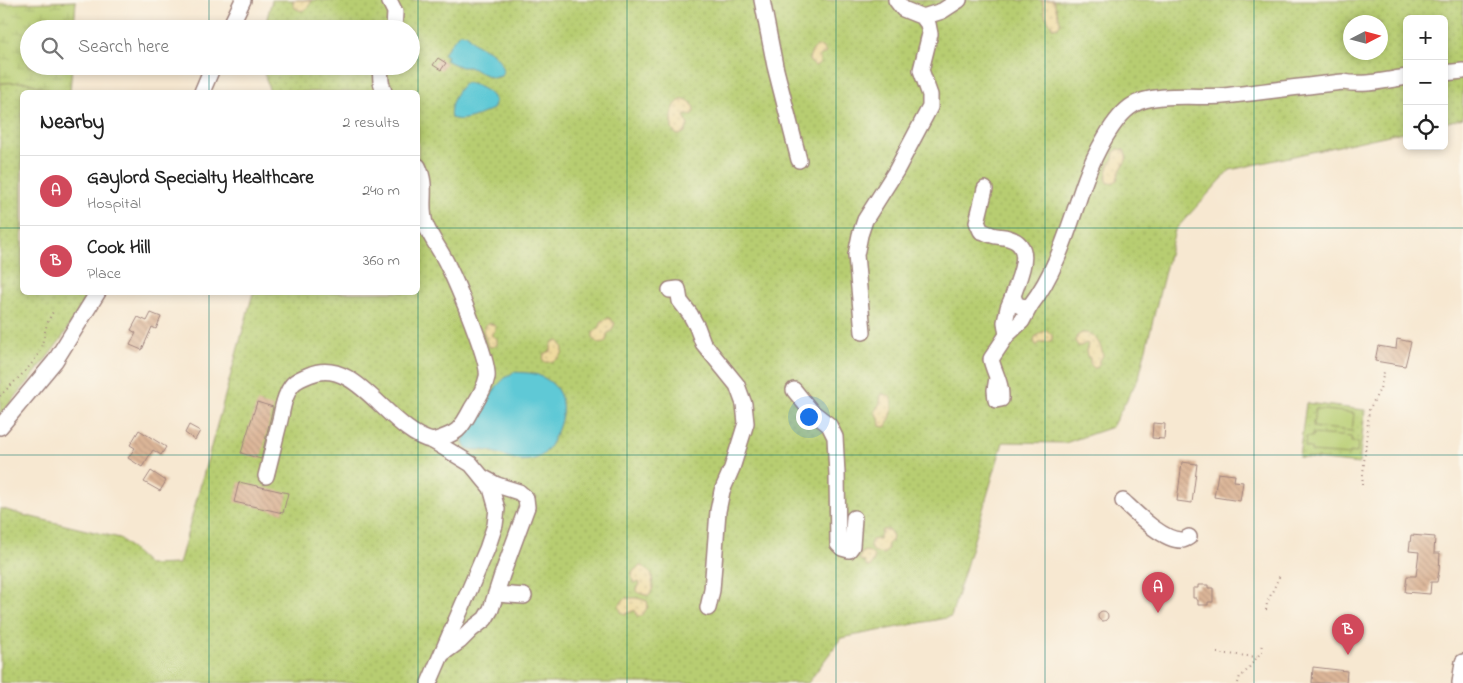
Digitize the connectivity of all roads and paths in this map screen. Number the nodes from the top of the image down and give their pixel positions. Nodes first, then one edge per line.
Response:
1 (243, 0) edge
2 (389, 0) edge
3 (762, 0) edge
4 (896, 0) edge
5 (959, 0) edge
6 (924, 17) junction
7 (233, 20) edge
8 (395, 20) edge
9 (1463, 71) edge
10 (1448, 73) edge
11 (209, 75) edge
12 (381, 75) edge
13 (1403, 78) edge
14 (203, 90) edge
15 (383, 90) edge
16 (799, 160) dead end
17 (420, 172) edge
18 (985, 189) dead end
19 (670, 290) dead end
20 (96, 295) edge
21 (1013, 296) junction
22 (1030, 306) junction
23 (53, 312) dead end
24 (863, 332) dead end
25 (1006, 335) junction
26 (1384, 372) dead end
27 (997, 378) dead end
28 (794, 390) dead end
29 (0, 396) edge
30 (0, 427) edge
31 (433, 441) junction
32 (266, 476) dead end
33 (482, 477) junction
34 (1362, 485) dead end
35 (1123, 501) dead end
36 (854, 518) dead end
37 (1189, 537) dead end
38 (1280, 576) dead end
39 (497, 594) junction
40 (524, 596) dead end
41 (708, 608) dead end
42 (1266, 610) dead end
43 (1263, 643) dead end
44 (1217, 653) dead end
45 (441, 655) junction
46 (1258, 657) junction
47 (1463, 662) edge
48 (429, 683) edge
49 (1238, 683) edge
50 (1460, 683) edge

1 - 7 street
2 - 8 street
3 - 16 street
4 - 6 street
5 - 6 street
6 - 24 street
9 - 10 street
11 - 14 street
12 - 15 street
13 - 22 street
17 - 31 street
18 - 21 street
19 - 41 street
20 - 30 street
21 - 22 street
21 - 25 street
22 - 25 street
23 - 29 path
25 - 27 street
26 - 34 path
28 - 36 street
31 - 32 street
31 - 33 street
33 - 39 street
33 - 45 street
35 - 37 street
38 - 42 path
39 - 40 street
39 - 45 street
43 - 46 path
44 - 46 path
45 - 48 street
46 - 49 path
47 - 50 street

